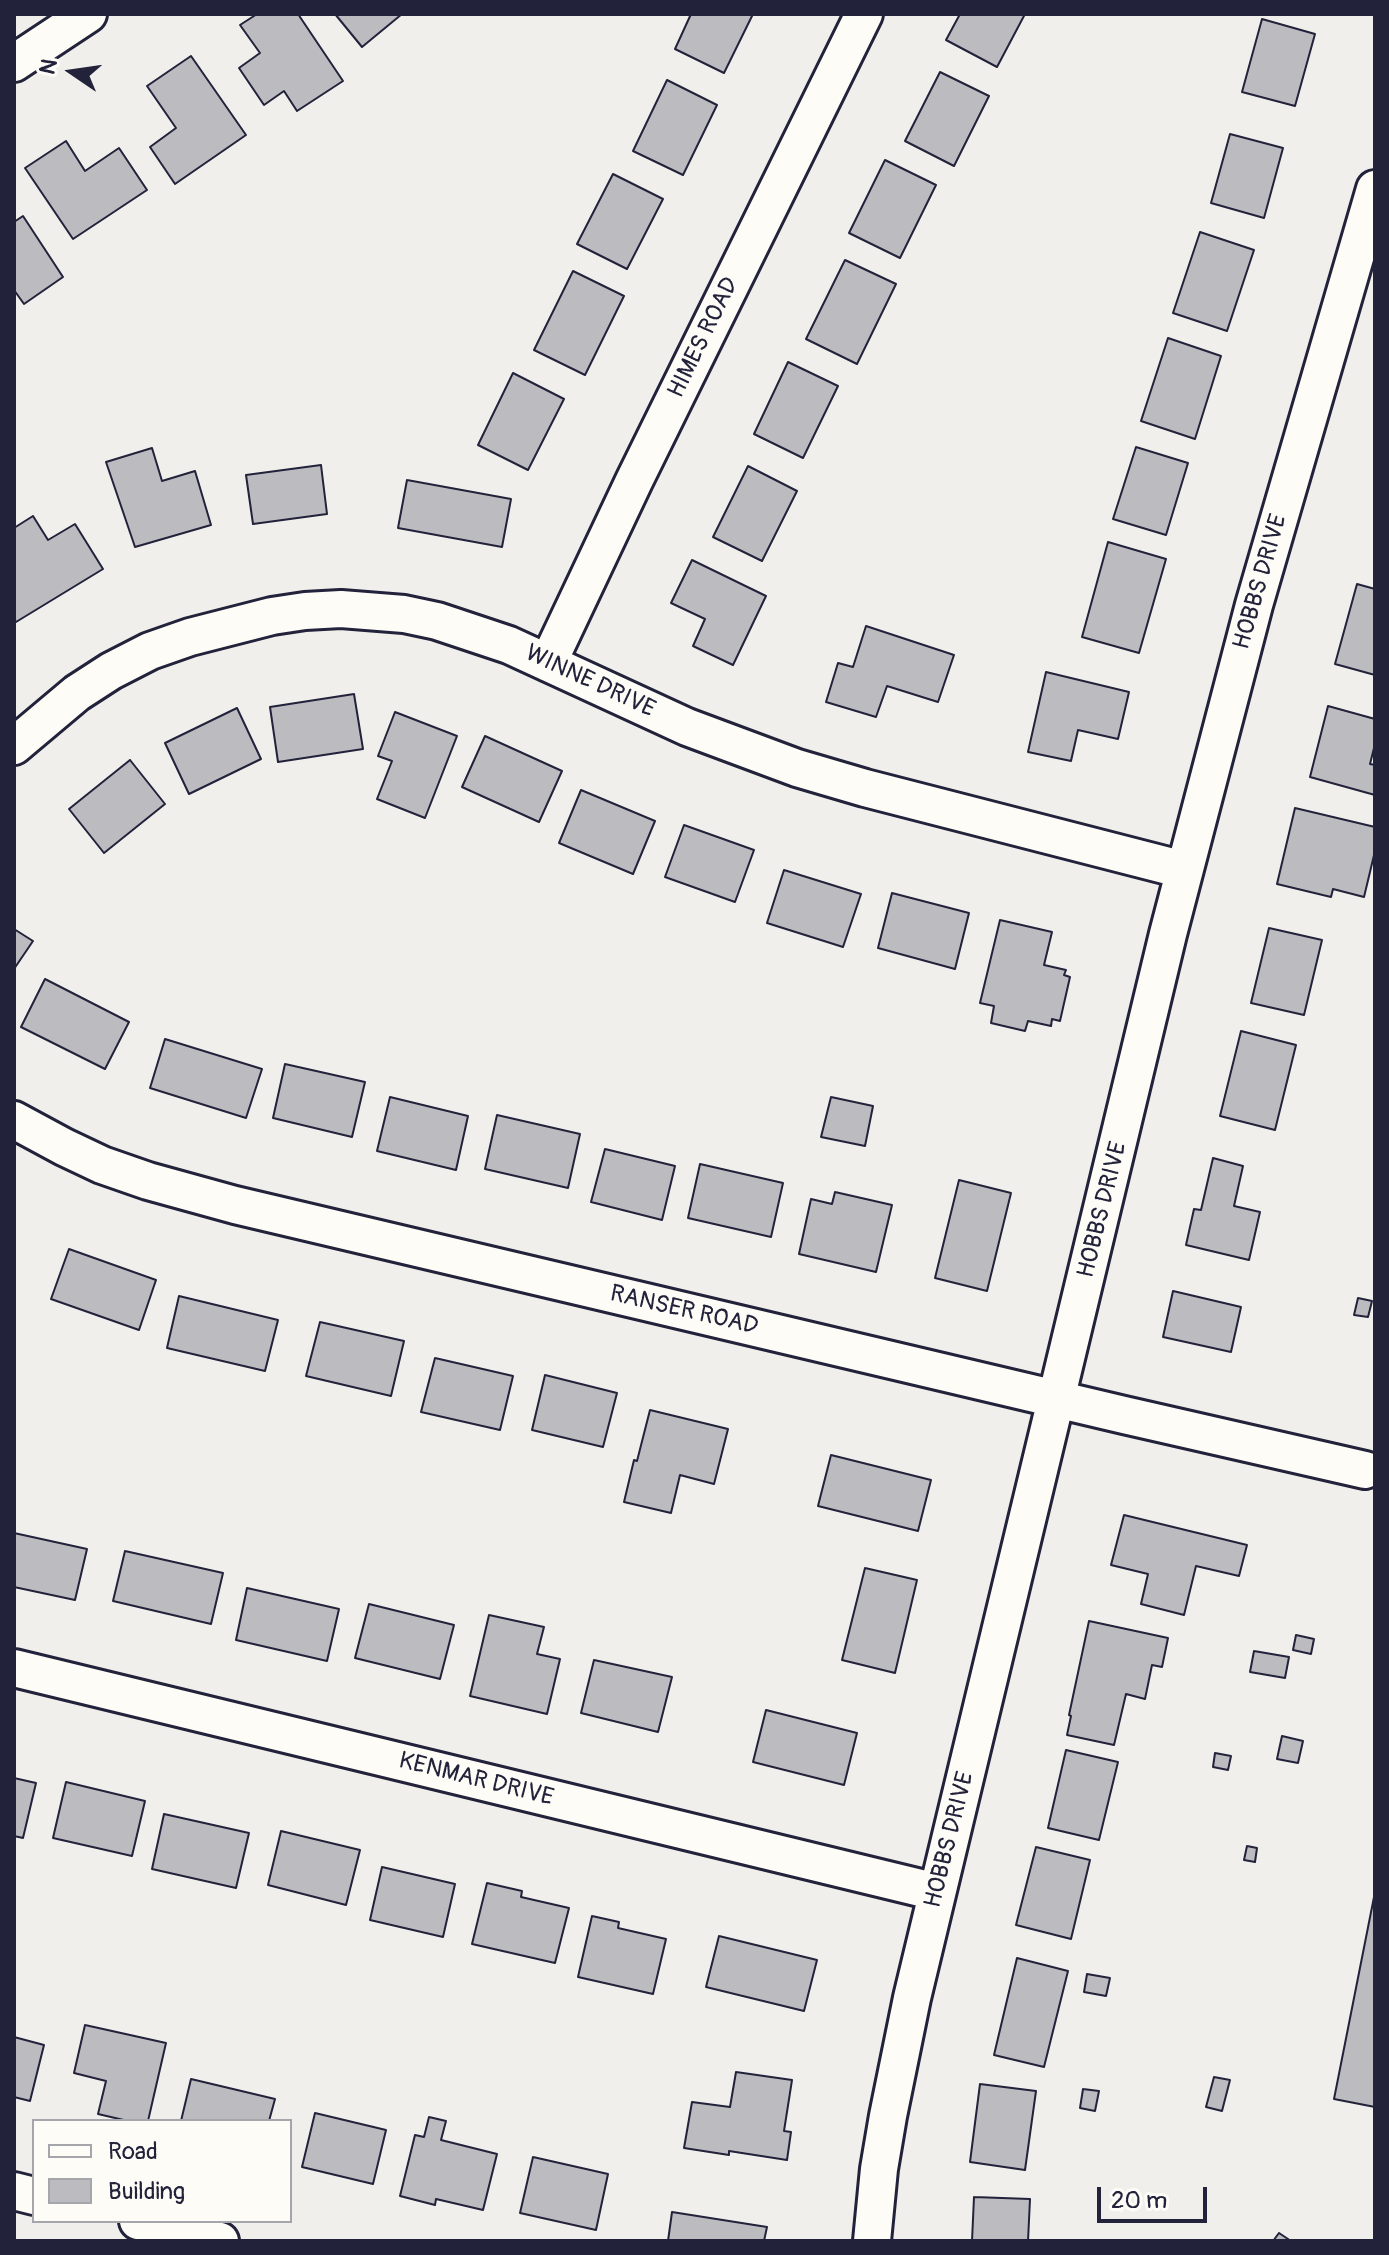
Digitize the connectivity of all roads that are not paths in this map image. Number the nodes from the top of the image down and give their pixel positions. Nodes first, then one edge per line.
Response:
1 (88, 14) edge
2 (864, 14) edge
3 (14, 63) edge
4 (1375, 189) edge
5 (548, 663) junction
6 (14, 746) edge
7 (1184, 870) junction
8 (14, 1120) edge
9 (1057, 1399) junction
10 (1365, 1470) dead end
11 (14, 1668) edge
12 (937, 1892) junction
13 (146, 2223) edge
14 (220, 2241) edge
15 (872, 2241) edge

1 - 3 street
2 - 5 street, HIMES ROAD
4 - 7 street, HOBBS DRIVE
5 - 6 street, WINNE DRIVE
5 - 7 street, WINNE DRIVE
7 - 9 street, HOBBS DRIVE
8 - 9 street, RANSER ROAD
9 - 10 street, RANSER ROAD
9 - 12 street, HOBBS DRIVE
11 - 12 street, KENMAR DRIVE
12 - 15 street, HOBBS DRIVE
13 - 14 street

